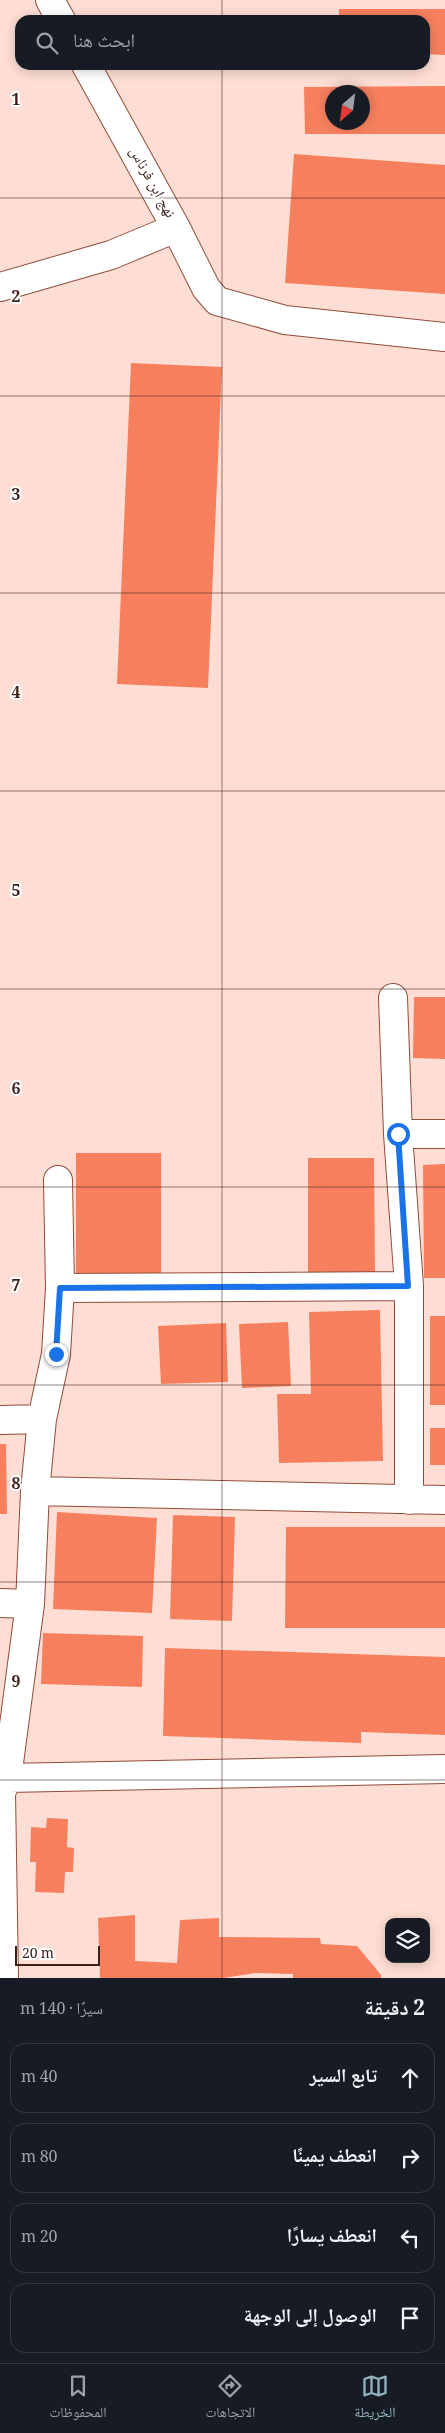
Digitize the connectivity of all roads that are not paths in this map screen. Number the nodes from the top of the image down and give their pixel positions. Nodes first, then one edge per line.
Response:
1 (50, 0) edge
2 (58, 15) edge
3 (89, 70) edge
4 (176, 228) junction
5 (0, 287) edge
6 (445, 337) edge
7 (393, 998) dead end
8 (398, 1134) junction
9 (445, 1134) edge
10 (58, 1180) dead end
11 (408, 1286) junction
12 (60, 1288) junction
13 (42, 1419) junction
14 (0, 1420) edge
15 (35, 1491) junction
16 (409, 1500) junction
17 (445, 1500) edge
18 (0, 1603) edge
19 (30, 1604) junction
20 (445, 1769) edge
21 (3, 1788) edge
22 (4, 1978) edge

1 - 2 street
3 - 4 street, نهج ابن فرناس
4 - 5 street
4 - 6 street, نهج ابن فرناس
7 - 8 street
8 - 9 street
8 - 11 street
10 - 12 street
11 - 12 street
11 - 16 street
12 - 13 street
13 - 14 street
13 - 15 street
15 - 16 street
15 - 19 street
16 - 17 street
18 - 19 street
19 - 21 street
20 - 21 street
21 - 22 street

